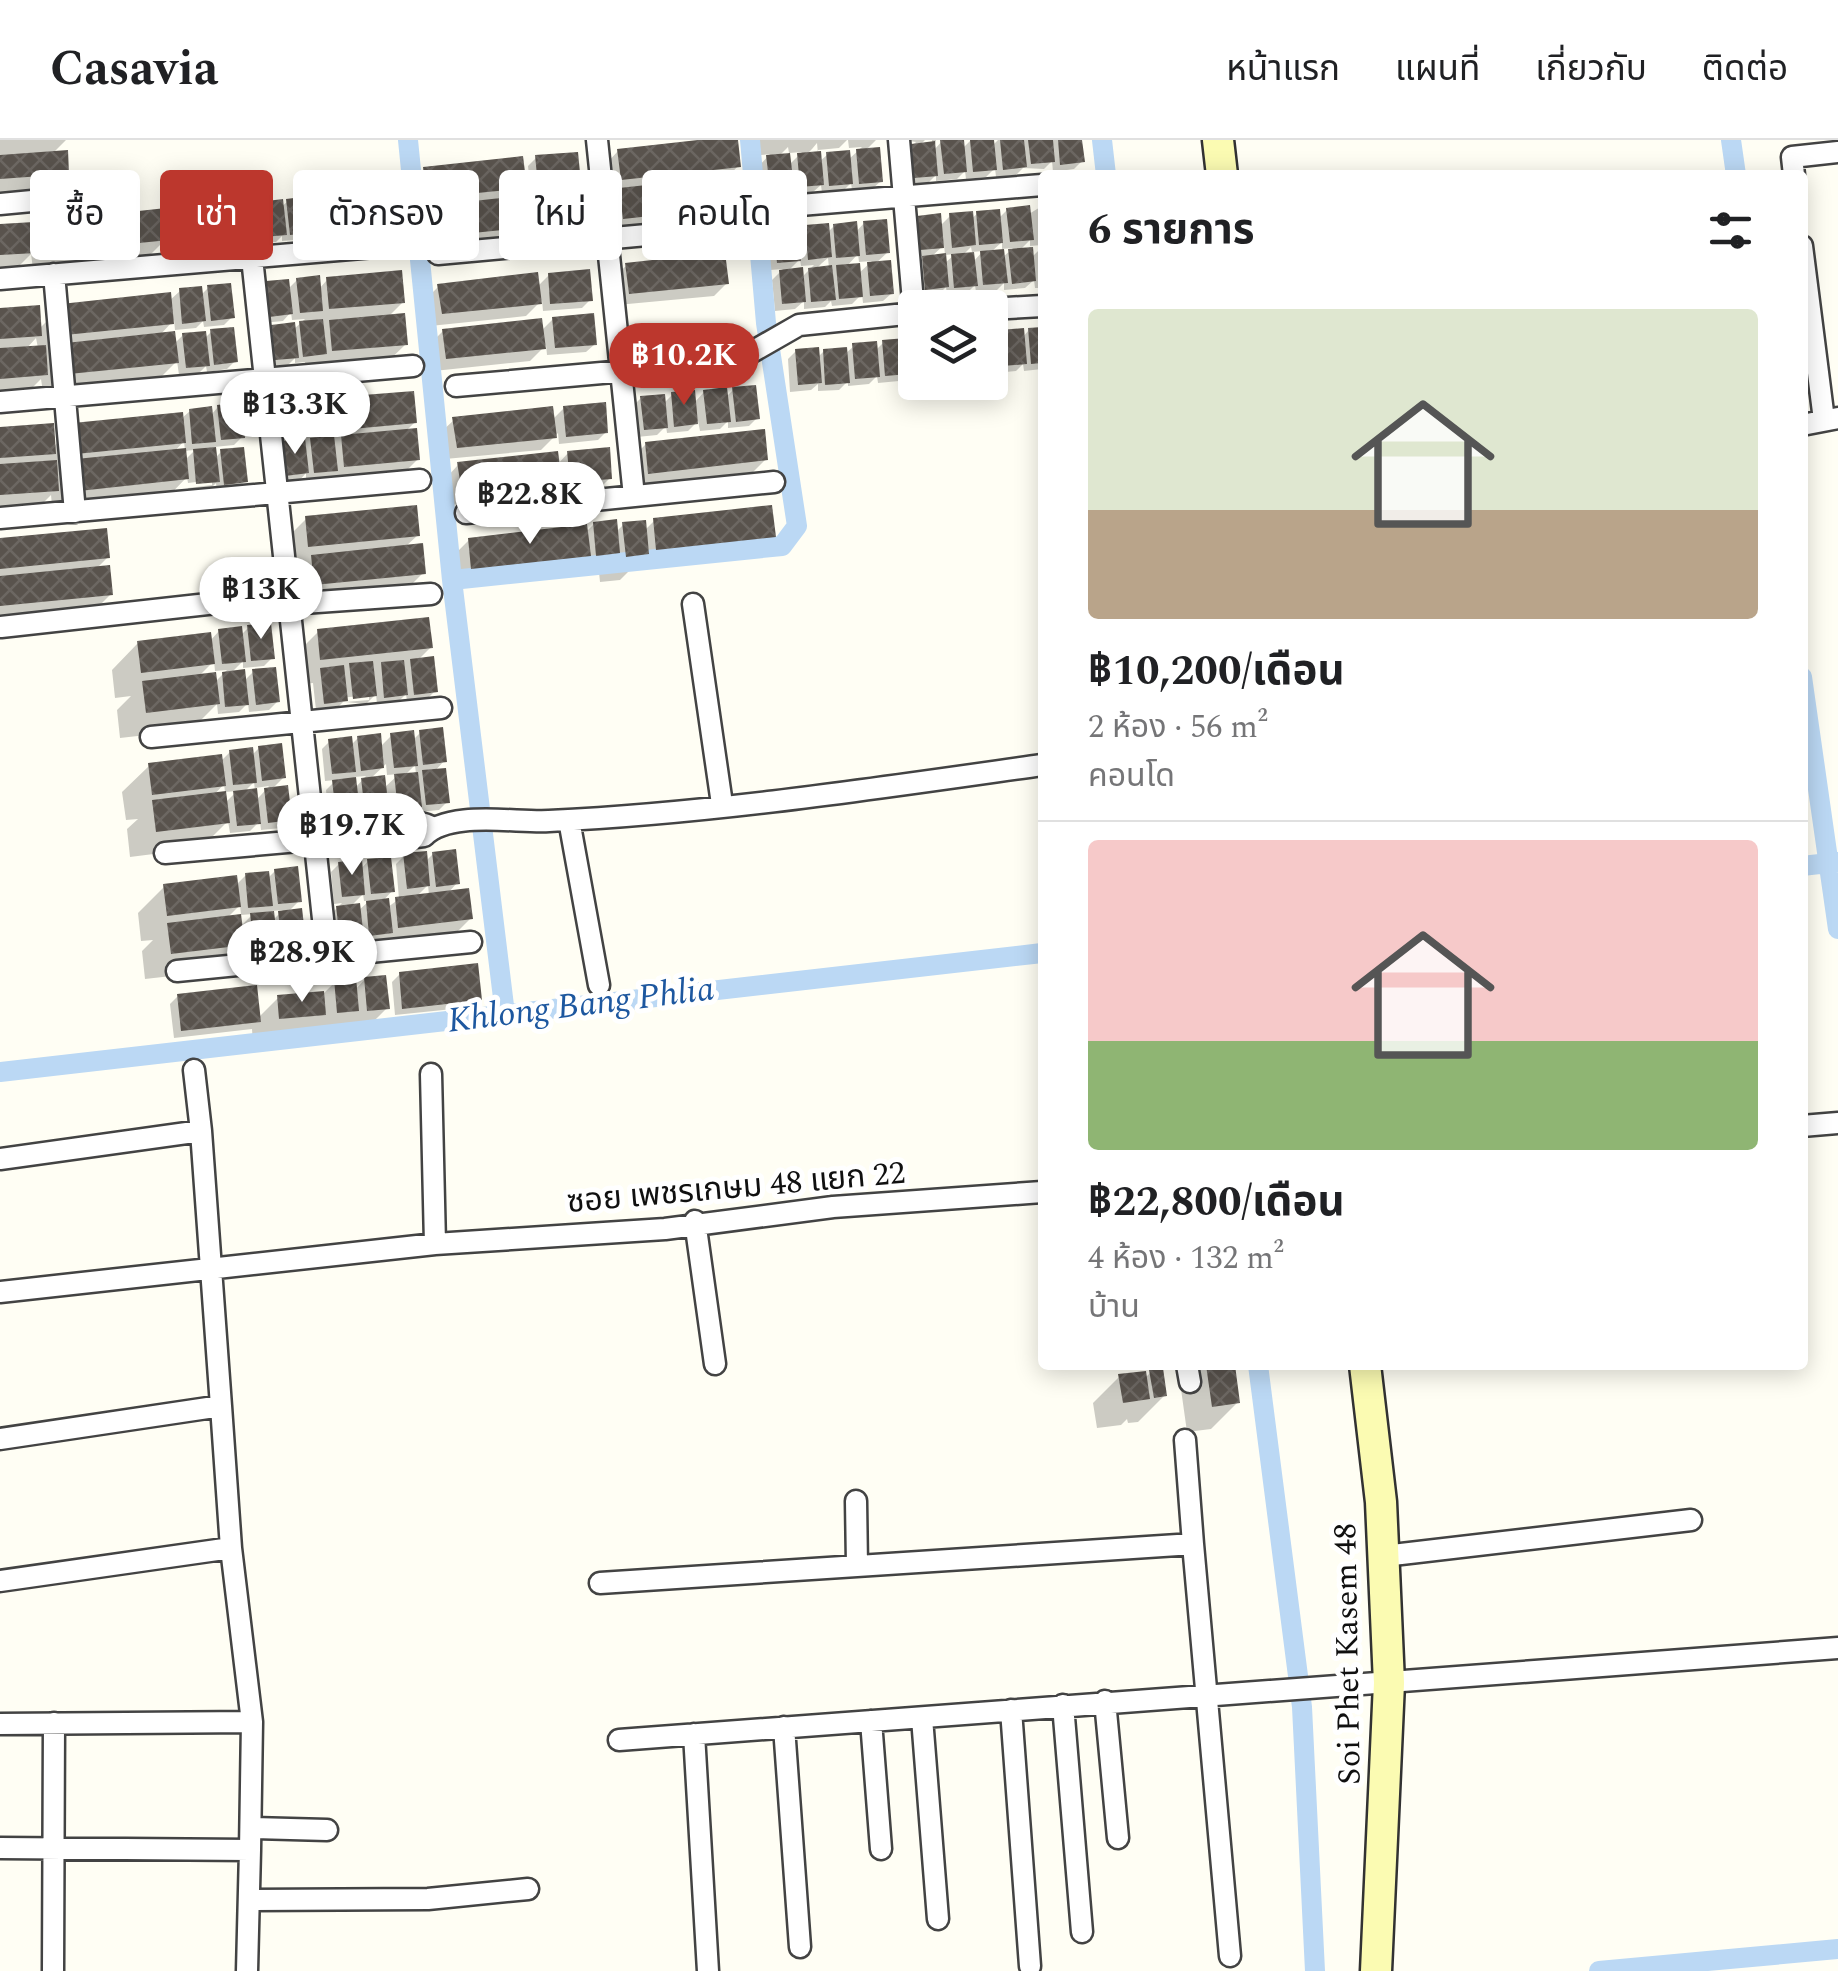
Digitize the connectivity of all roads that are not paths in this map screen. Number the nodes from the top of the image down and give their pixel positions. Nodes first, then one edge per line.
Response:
1 (597, 140) edge
2 (899, 140) edge
3 (1218, 140) edge
4 (1838, 152) edge
5 (600, 170) edge
6 (1221, 170) edge
7 (1793, 170) edge
8 (1038, 185) edge
9 (904, 196) junction
10 (30, 201) edge
11 (0, 204) edge
12 (807, 204) edge
13 (227, 260) edge
14 (252, 260) edge
15 (610, 260) edge
16 (54, 274) junction
17 (0, 279) edge
18 (1808, 282) edge
19 (912, 290) edge
20 (1038, 306) edge
21 (1008, 308) edge
22 (898, 316) edge
23 (413, 366) dead end
24 (622, 371) junction
25 (265, 378) junction
26 (456, 386) dead end
27 (65, 396) junction
28 (0, 402) edge
29 (1831, 419) edge
30 (420, 480) dead end
31 (774, 482) dead end
32 (277, 493) junction
33 (634, 496) junction
34 (75, 512) junction
35 (466, 513) dead end
36 (0, 518) edge
37 (431, 594) dead end
38 (289, 600) junction
39 (693, 604) dead end
40 (1, 627) edge
41 (441, 708) dead end
42 (302, 722) junction
43 (151, 738) dead end
44 (1038, 765) edge
45 (722, 804) junction
46 (568, 820) junction
47 (315, 840) junction
48 (166, 853) dead end
49 (470, 942) dead end
50 (327, 956) junction
51 (177, 971) dead end
52 (598, 985) dead end
53 (194, 1070) dead end
54 (431, 1074) dead end
55 (1838, 1124) edge
56 (1808, 1126) edge
57 (201, 1131) junction
58 (0, 1159) edge
59 (1038, 1192) edge
60 (696, 1221) junction
61 (435, 1244) junction
62 (213, 1268) junction
63 (0, 1292) edge
64 (714, 1364) dead end
65 (1365, 1370) edge
66 (221, 1406) junction
67 (0, 1439) edge
68 (1185, 1440) dead end
69 (856, 1501) dead end
70 (1691, 1520) dead end
71 (1193, 1544) junction
72 (231, 1548) junction
73 (1384, 1556) junction
74 (857, 1564) junction
75 (0, 1581) edge
76 (600, 1583) dead end
77 (1838, 1648) edge
78 (1389, 1683) junction
79 (1207, 1692) junction
80 (1105, 1701) junction
81 (1063, 1705) junction
82 (1011, 1710) junction
83 (922, 1718) junction
84 (871, 1721) junction
85 (252, 1722) junction
86 (54, 1723) junction
87 (0, 1724) edge
88 (784, 1727) junction
89 (694, 1734) junction
90 (620, 1740) dead end
91 (328, 1830) dead end
92 (1118, 1838) dead end
93 (250, 1839) junction
94 (0, 1848) edge
95 (881, 1848) dead end
96 (55, 1850) junction
97 (528, 1889) dead end
98 (250, 1900) junction
99 (938, 1919) dead end
100 (1082, 1932) dead end
101 (800, 1947) dead end
102 (1230, 1956) dead end
103 (1376, 1956) edge
104 (1030, 1966) dead end
105 (53, 1971) edge
106 (247, 1971) edge
107 (708, 1971) edge

1 - 5 street
2 - 9 street
3 - 6 street
4 - 7 street
8 - 9 street
9 - 12 street
9 - 19 street
10 - 11 street
13 - 16 street
14 - 25 street
15 - 24 street
16 - 17 street
16 - 27 street
18 - 29 street
20 - 21 street
22 - 24 street
23 - 25 street
24 - 26 street
24 - 33 street
25 - 27 street
25 - 32 street
27 - 28 street
27 - 34 street
30 - 32 street
31 - 33 street
32 - 34 street
32 - 38 street
33 - 35 street
34 - 36 street
37 - 38 street
38 - 40 street
38 - 42 street
39 - 45 street
41 - 42 street
42 - 43 street
42 - 47 street
44 - 45 street
45 - 46 street
46 - 47 street
46 - 52 street
47 - 48 street
47 - 50 street
49 - 50 street
50 - 51 street
53 - 57 street
54 - 61 street
55 - 56 street
57 - 58 street
57 - 62 street
59 - 60 street, ซอย เพชรเกษม 48 แยก 22
60 - 61 street, ซอย เพชรเกษม 48 แยก 22
60 - 64 street
61 - 62 street, ซอย เพชรเกษม 48 แยก 22
62 - 63 street, ซอย เพชรเกษม 48 แยก 22
62 - 66 street
65 - 73 street, Soi Phet Kasem 48
66 - 67 street
66 - 72 street
68 - 71 street
69 - 74 street
70 - 73 street
71 - 74 street
71 - 79 street
72 - 75 street
72 - 85 street
73 - 78 street, Soi Phet Kasem 48
74 - 76 street
77 - 78 street
78 - 79 street
78 - 103 street, Soi Phet Kasem 48
79 - 80 street
79 - 102 street
80 - 81 street
80 - 92 street
81 - 82 street
81 - 100 street
82 - 83 street
82 - 104 street
83 - 84 street
83 - 99 street
84 - 88 street
84 - 95 street
85 - 86 street
85 - 93 street
86 - 87 street
86 - 96 street
88 - 89 street
88 - 101 street
89 - 90 street
89 - 107 street
91 - 93 street
93 - 96 street
93 - 98 street
94 - 96 street
96 - 105 street
97 - 98 street
98 - 106 street

